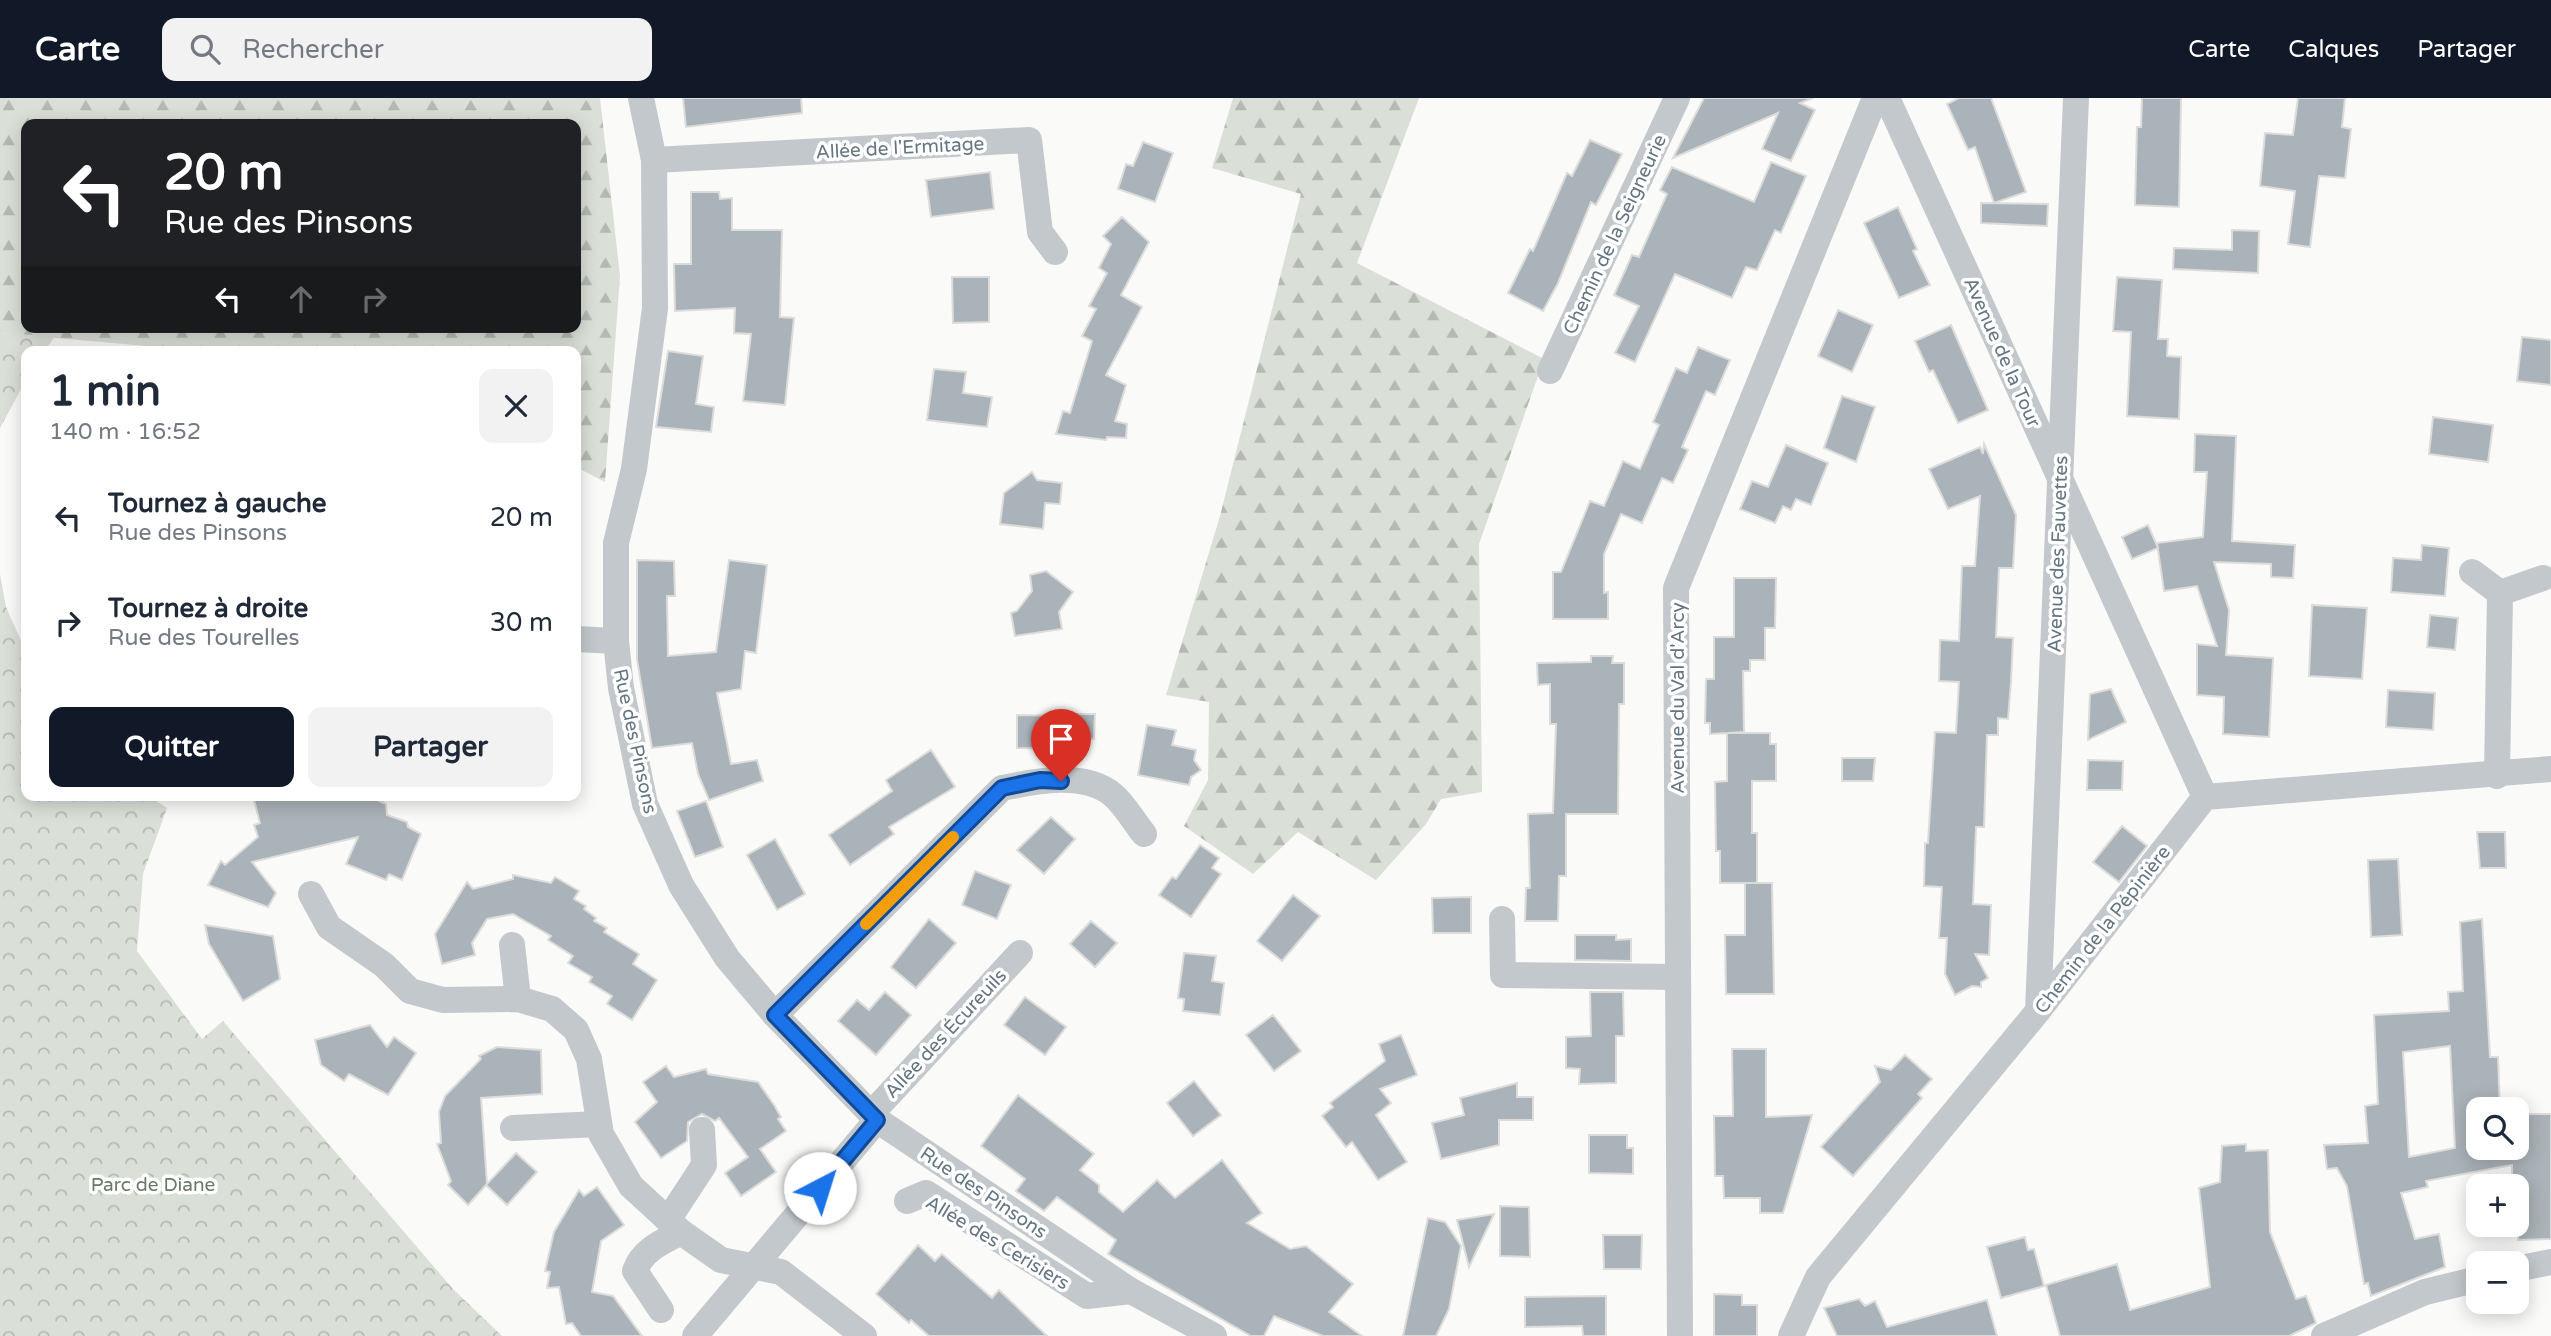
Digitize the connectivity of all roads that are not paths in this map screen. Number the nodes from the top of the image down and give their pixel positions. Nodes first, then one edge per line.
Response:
1 (641, 98) edge
2 (1677, 98) edge
3 (1875, 98) edge
4 (1887, 98) edge
5 (2076, 98) edge
6 (654, 160) junction
7 (1055, 252) dead end
8 (1550, 371) dead end
9 (2060, 479) junction
10 (2472, 572) dead end
11 (2543, 578) dead end
12 (2500, 593) junction
13 (581, 639) edge
14 (616, 641) junction
15 (2551, 769) edge
16 (2497, 775) junction
17 (2205, 797) junction
18 (1144, 834) dead end
19 (312, 894) dead end
20 (1502, 919) dead end
21 (512, 946) dead end
22 (1020, 953) dead end
23 (1678, 977) junction
24 (519, 999) junction
25 (2038, 1011) junction
26 (775, 1015) junction
27 (874, 1117) junction
28 (598, 1124) junction
29 (513, 1128) dead end
30 (702, 1130) dead end
31 (907, 1200) dead end
32 (675, 1226) junction
33 (2551, 1262) edge
34 (755, 1265) junction
35 (2529, 1266) edge
36 (2466, 1282) edge
37 (1131, 1291) junction
38 (662, 1310) dead end
39 (695, 1336) edge
40 (864, 1336) edge
41 (1214, 1336) edge
42 (1680, 1336) edge
43 (1791, 1336) edge
44 (2324, 1336) edge

1 - 6 street, Rue des Pinsons
2 - 8 street, Chemin de la Seigneurie
3 - 23 street, Avenue du Val d'Arcy
4 - 9 street, Avenue de la Tour
5 - 9 street, Avenue des Fauvettes
6 - 7 street, Allée de l'Ermitage
6 - 14 street, Rue des Pinsons
9 - 17 street, Avenue de la Tour
9 - 25 street, Avenue des Fauvettes
10 - 12 street
11 - 12 street
12 - 16 street
13 - 14 street
14 - 26 street, Rue des Pinsons
15 - 16 street
16 - 17 street
17 - 25 street, Chemin de la Pépinière
18 - 26 street
19 - 24 street
20 - 23 street
21 - 24 street
22 - 27 street, Allée des Écureuils
23 - 42 street, Avenue du Val d'Arcy
24 - 28 street
25 - 43 street, Chemin de la Pépinière
26 - 27 street, Rue des Pinsons
27 - 34 street, Allée des Écureuils
27 - 37 street, Rue des Pinsons
28 - 29 street
28 - 32 street
30 - 32 street
31 - 37 street, Allée des Cerisiers
32 - 34 street
32 - 38 street
33 - 35 street
34 - 39 street, Allée des Écureuils
34 - 40 street
36 - 44 street
37 - 41 street, Rue des Pinsons

